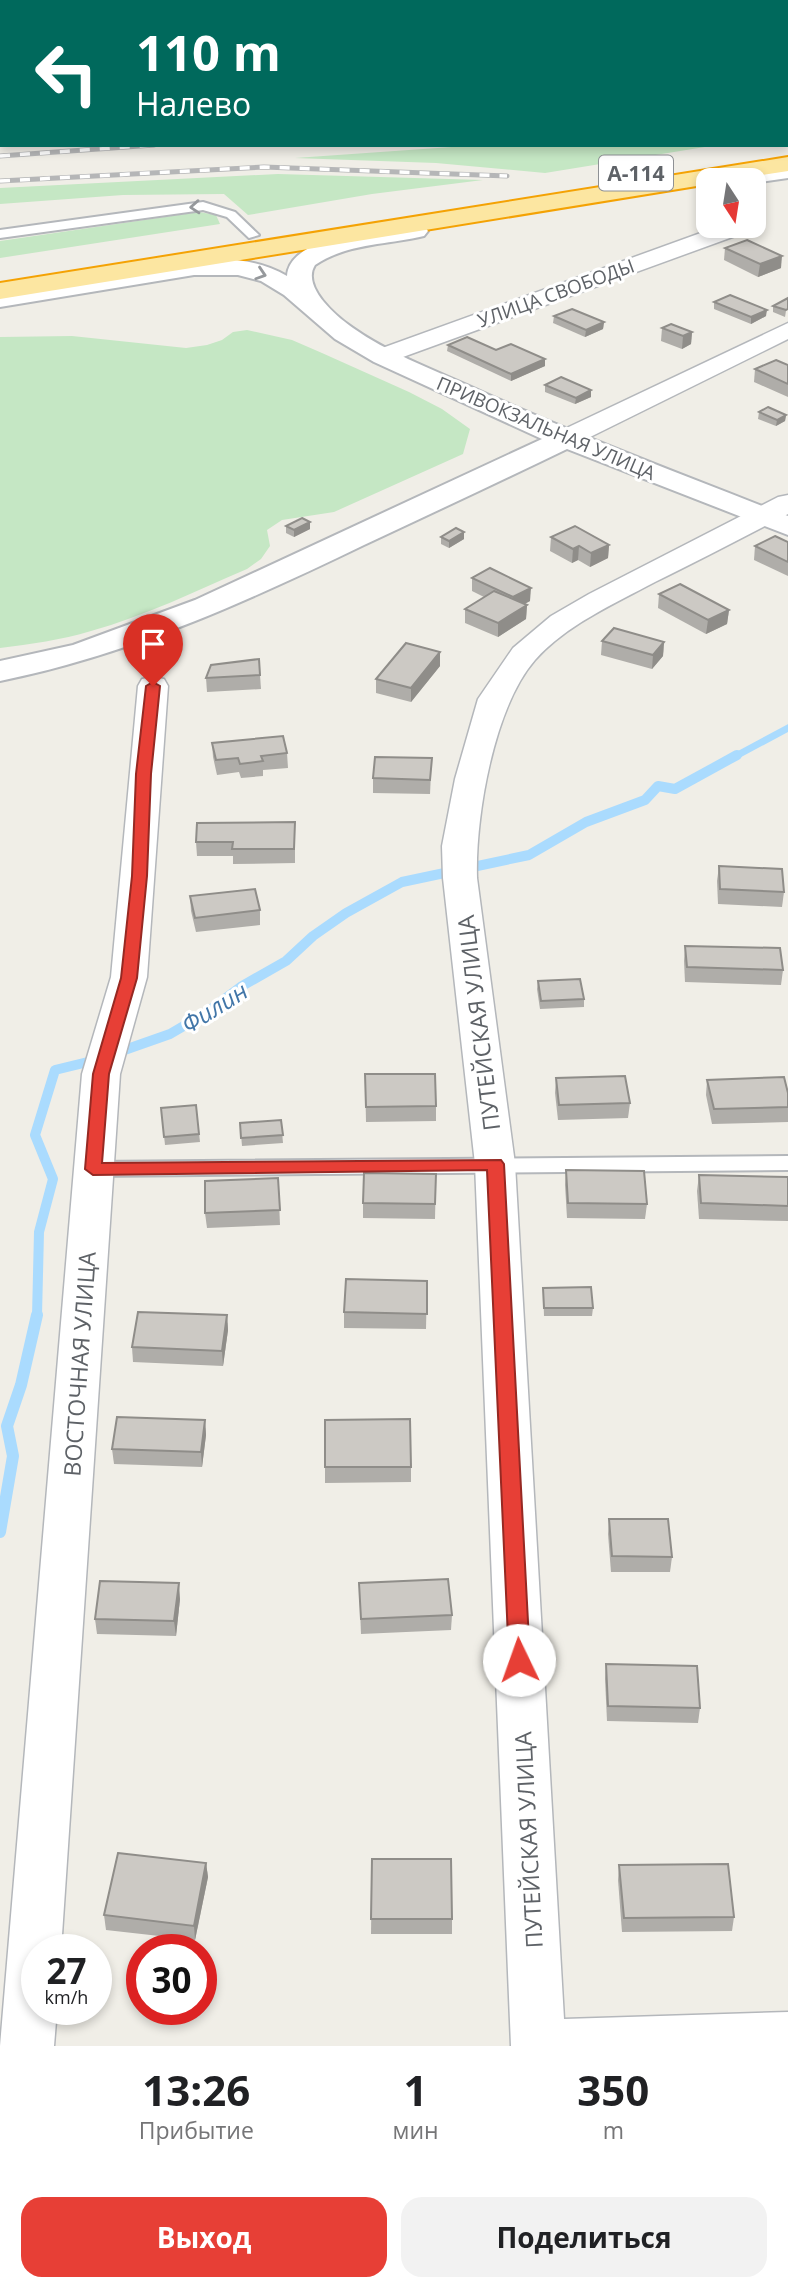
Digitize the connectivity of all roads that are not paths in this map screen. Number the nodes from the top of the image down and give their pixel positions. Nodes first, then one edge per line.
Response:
1 (788, 150) edge
2 (788, 164) edge
3 (788, 171) edge
4 (766, 174) edge
5 (696, 185) edge
6 (101, 220) junction
7 (0, 227) edge
8 (0, 234) edge
9 (253, 235) junction
10 (708, 238) edge
11 (0, 276) edge
12 (0, 290) edge
13 (0, 299) edge
14 (315, 309) junction
15 (788, 330) edge
16 (383, 356) junction
17 (565, 439) junction
18 (779, 515) edge
19 (0, 671) edge
20 (153, 686) dead end
21 (105, 1058) joint
22 (788, 1163) edge
23 (495, 1164) junction
24 (93, 1169) junction
25 (788, 2039) edge
26 (27, 2046) edge
27 (538, 2046) edge
28 (559, 2046) edge

1 - 9 highway, А-114
2 - 12 highway, А-114
3 - 4 street
5 - 14 street
6 - 7 lane
6 - 8 lane
9 -> 6 lane
9 - 11 highway, А-114
10 - 16 street, УЛИЦА СВОБОДЫ
13 -> 14 street, ПРИВОКЗАЛЬНАЯ УЛИЦА
14 - 16 street, ПРИВОКЗАЛЬНАЯ УЛИЦА
15 - 17 street
16 - 17 street, ПРИВОКЗАЛЬНАЯ УЛИЦА
17 - 18 street, ПРИВОКЗАЛЬНАЯ УЛИЦА
17 - 19 street
18 - 23 street, ПУТЕЙСКАЯ УЛИЦА
20 - 21 street, ВОСТОЧНАЯ УЛИЦА
21 - 24 street, ВОСТОЧНАЯ УЛИЦА
22 - 23 lane
23 - 24 lane
23 - 27 street, ПУТЕЙСКАЯ УЛИЦА
24 - 26 street, ВОСТОЧНАЯ УЛИЦА
25 - 28 street

